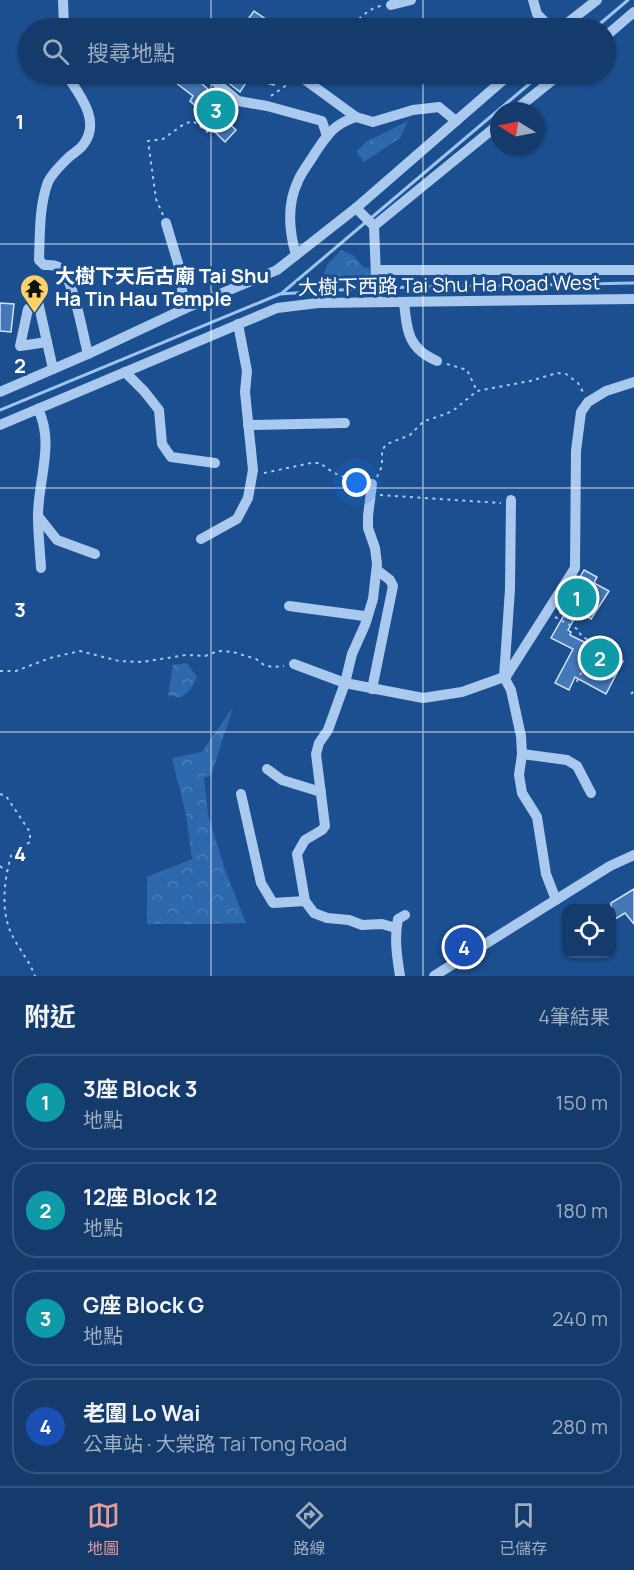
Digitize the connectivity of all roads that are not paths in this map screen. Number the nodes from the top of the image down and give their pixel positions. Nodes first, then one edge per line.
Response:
1 (63, 0) edge
2 (411, 0) edge
3 (533, 0) edge
4 (597, 0) edge
5 (391, 5) road end
6 (634, 12) edge
7 (64, 18) edge
8 (541, 18) edge
9 (574, 18) edge
10 (616, 27) edge
11 (72, 84) edge
12 (218, 84) edge
13 (307, 84) edge
14 (499, 84) edge
15 (548, 84) edge
16 (525, 102) edge
17 (357, 117) junction
18 (456, 122) junction
19 (490, 131) edge
20 (327, 136) junction
21 (358, 209) junction
22 (166, 223) road end
23 (373, 225) junction
24 (296, 255) junction
25 (377, 270) junction
26 (634, 270) edge
27 (35, 288) dead end
28 (634, 299) edge
29 (377, 302) junction
30 (404, 302) junction
31 (38, 305) junction
32 (184, 309) junction
33 (238, 324) junction
34 (47, 342) junction
35 (88, 354) junction
36 (437, 362) road end
37 (53, 369) junction
38 (125, 372) junction
39 (634, 382) edge
40 (0, 392) edge
41 (38, 409) junction
42 (345, 423) dead end
43 (0, 425) edge
44 (248, 425) junction
45 (215, 463) dead end
46 (372, 484) road end
47 (511, 500) road end
48 (38, 516) junction
49 (201, 539) dead end
50 (95, 554) dead end
51 (41, 568) dead end
52 (377, 570) junction
53 (289, 606) dead end
54 (368, 619) junction
55 (294, 663) road end
56 (505, 678) junction
57 (345, 683) junction
58 (372, 689) junction
59 (522, 754) junction
60 (267, 769) dead end
61 (321, 792) junction
62 (591, 793) dead end
63 (241, 794) dead end
64 (634, 855) edge
65 (556, 900) junction
66 (305, 901) junction
67 (405, 915) dead end
68 (396, 928) junction
69 (400, 976) edge
70 (434, 976) edge

1 - 7 street
2 - 5 street
3 - 8 street
4 - 9 street
6 - 10 street
11 - 35 street
12 - 20 street
13 - 17 street
14 - 18 street
15 - 16 street
17 - 18 street
17 - 20 street
18 - 21 street
19 - 23 street
20 - 24 street
21 - 23 street
21 - 24 street
22 - 32 street
23 - 25 street
24 - 32 street
25 - 26 street
25 - 29 street
27 - 31 street
28 - 30 street, 大樹下西路 Tai Shu Ha Road West
29 - 30 street, 大樹下西路 Tai Shu Ha Road West
29 - 33 street, 大樹下西路 Tai Shu Ha Road West
30 - 36 street
31 - 34 street
31 - 34 street
32 - 35 street
33 - 38 street, 大樹下西路 Tai Shu Ha Road West
33 - 44 street
34 - 37 street
35 - 37 street
37 - 40 street
38 - 41 street, 大樹下西路 Tai Shu Ha Road West
38 - 45 street
39 - 56 street
41 - 43 street, 大樹下西路 Tai Shu Ha Road West
41 - 48 street
42 - 44 street
44 - 49 street
46 - 52 street
47 - 56 street
48 - 50 street
48 - 51 street
52 - 54 street
52 - 58 street
53 - 54 street
54 - 57 street
55 - 57 street
56 - 58 street
56 - 59 street
57 - 58 street
57 - 61 street
59 - 62 street
59 - 65 street
60 - 61 street
61 - 66 street
63 - 66 street
64 - 65 street
65 - 70 street
66 - 68 street
67 - 68 street
68 - 69 street

